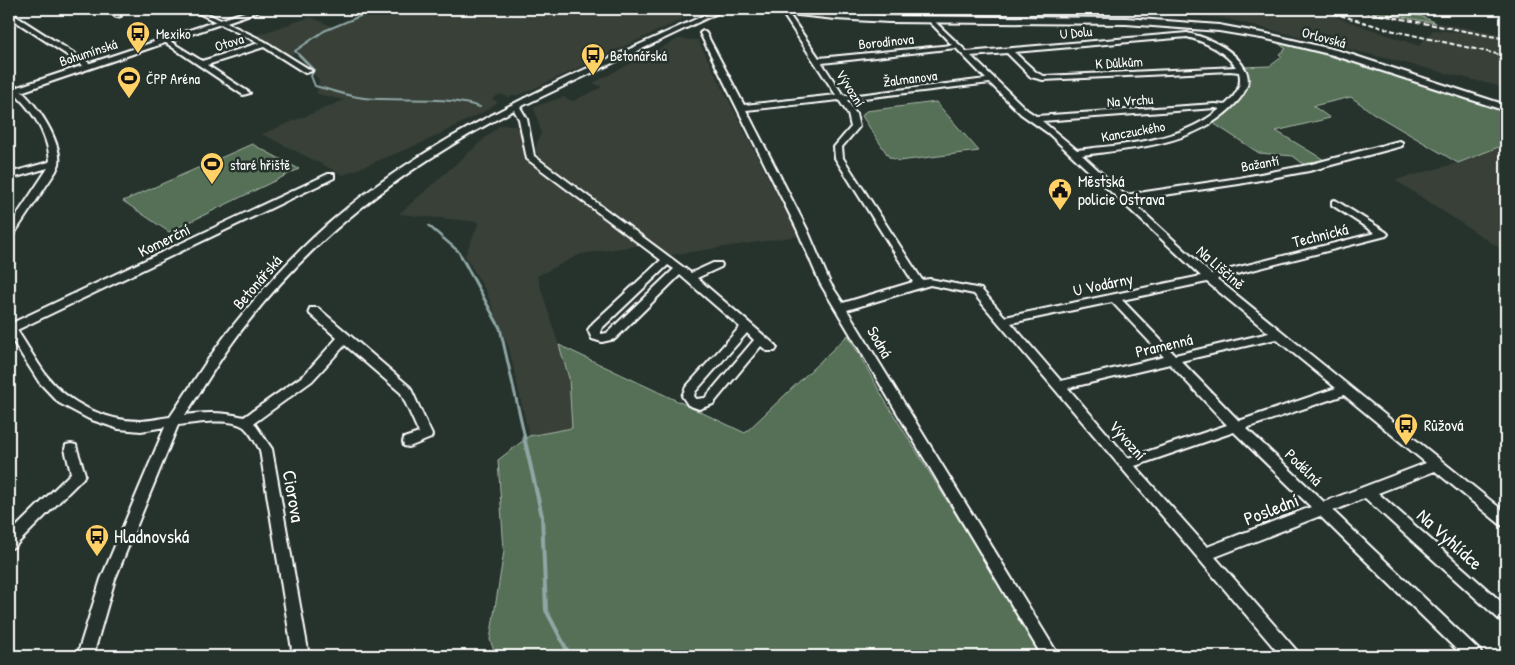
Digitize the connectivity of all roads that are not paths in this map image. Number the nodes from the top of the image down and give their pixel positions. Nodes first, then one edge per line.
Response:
1 (108, 9) edge
2 (193, 9) edge
3 (261, 9) edge
4 (711, 9) edge
5 (723, 9) edge
6 (770, 9) edge
7 (784, 11) junction
8 (9, 14) edge
9 (118, 16) dead end
10 (703, 18) junction
11 (930, 19) junction
12 (220, 22) junction
13 (703, 33) dead end
14 (166, 41) junction
15 (265, 44) junction
16 (958, 46) junction
17 (1008, 50) junction
18 (966, 54) junction
19 (816, 61) junction
20 (202, 64) junction
21 (90, 66) junction
22 (1241, 70) junction
23 (308, 71) dead end
24 (992, 80) junction
25 (11, 89) edge
26 (246, 93) dead end
27 (840, 97) junction
28 (516, 106) junction
29 (742, 108) junction
30 (1227, 108) junction
31 (1506, 108) edge
32 (1034, 119) junction
33 (1399, 144) dead end
34 (1075, 153) junction
35 (55, 162) junction
36 (9, 176) edge
37 (332, 176) dead end
38 (1123, 198) junction
39 (1335, 203) dead end
40 (9, 234) edge
41 (668, 259) junction
42 (717, 265) dead end
43 (680, 269) junction
44 (690, 277) junction
45 (1209, 278) junction
46 (919, 284) junction
47 (1114, 298) junction
48 (840, 308) junction
49 (314, 311) dead end
50 (1003, 321) junction
51 (746, 327) junction
52 (9, 328) edge
53 (1278, 335) junction
54 (344, 338) junction
55 (760, 339) junction
56 (771, 348) dead end
57 (1173, 360) junction
58 (1058, 386) junction
59 (1345, 390) junction
60 (246, 422) junction
61 (173, 423) junction
62 (1236, 426) junction
63 (409, 442) dead end
64 (71, 449) dead end
65 (1125, 464) junction
66 (1436, 465) junction
67 (1367, 492) junction
68 (1322, 509) junction
69 (1506, 521) edge
70 (9, 543) edge
71 (1204, 555) junction
72 (1506, 616) edge
73 (85, 656) edge
74 (302, 656) edge
75 (1051, 656) edge
76 (1291, 656) edge
77 (1474, 656) edge

1 - 9 street
2 - 12 street
3 - 12 main road, Bohumínská
4 - 10 street
5 - 10 street, Betonářská
6 - 7 main road, Orlovská
7 - 11 main road, Orlovská
7 - 19 street, Vývozní
8 - 21 street
10 - 28 street, Betonářská
11 - 16 street, Na Liščině
11 - 31 main road, Orlovská
12 - 14 main road, Bohumínská
12 - 15 street
13 - 29 street, Sodná
14 - 20 street, Otova
14 - 21 main road, Bohumínská
15 - 20 street, Otova
15 - 23 street
16 - 18 street, Na Liščině
16 - 19 street, Borodínova
17 - 18 street, U Dolu
17 - 22 street, K Důlkům
17 - 22 street, U Dolu
18 - 24 street, Na Liščině
19 - 27 street, Vývozní
20 - 26 street, Otova
21 - 25 main road, Bohumínská
22 - 30 street, Kanczuckého
24 - 27 street, Žalmanova
24 - 32 street, Na Liščině
25 - 35 street
27 - 29 street, Žalmanova
27 - 46 street, Vývozní
28 - 41 street
28 - 61 street, Betonářská
29 - 48 street, Sodná
30 - 32 street, Na Vrchu
30 - 34 street, Kanczuckého
32 - 34 street, Na Liščině
33 - 38 street, Bažantí
34 - 38 street, Na Liščině
35 - 36 street
35 - 40 street
37 - 52 street, Komerční
38 - 45 street, Na Liščině
39 - 45 street, Technická
41 - 43 street
41 - 43 street
42 - 44 street
43 - 44 street
44 - 51 street
45 - 47 street, U Vodárny
45 - 53 street, Na Liščině
46 - 48 street, Vývozní
46 - 50 street, Vývozní
47 - 50 street, U Vodárny
47 - 57 street, Podélná
48 - 75 street, Sodná
49 - 54 street
50 - 58 street, Vývozní
51 - 55 street
51 - 55 street
52 - 61 street
53 - 57 street, Pramenná
53 - 59 street, Na Liščině
54 - 60 street
54 - 63 street
55 - 56 street
57 - 58 street, Pramenná
57 - 62 street, Podélná
58 - 65 street, Vývozní
59 - 62 street
59 - 66 street, Na Liščině
60 - 61 street
60 - 74 street, Ciorova
61 - 73 street
62 - 65 street
62 - 68 street, Podélná
64 - 70 street
65 - 71 street, Vývozní
66 - 67 street, Poslední
66 - 69 street, Na Liščině
67 - 68 street, Poslední
67 - 72 street, Na Vyhlídce
68 - 71 street, Poslední
68 - 77 street, Podélná
71 - 76 street, Vývozní

